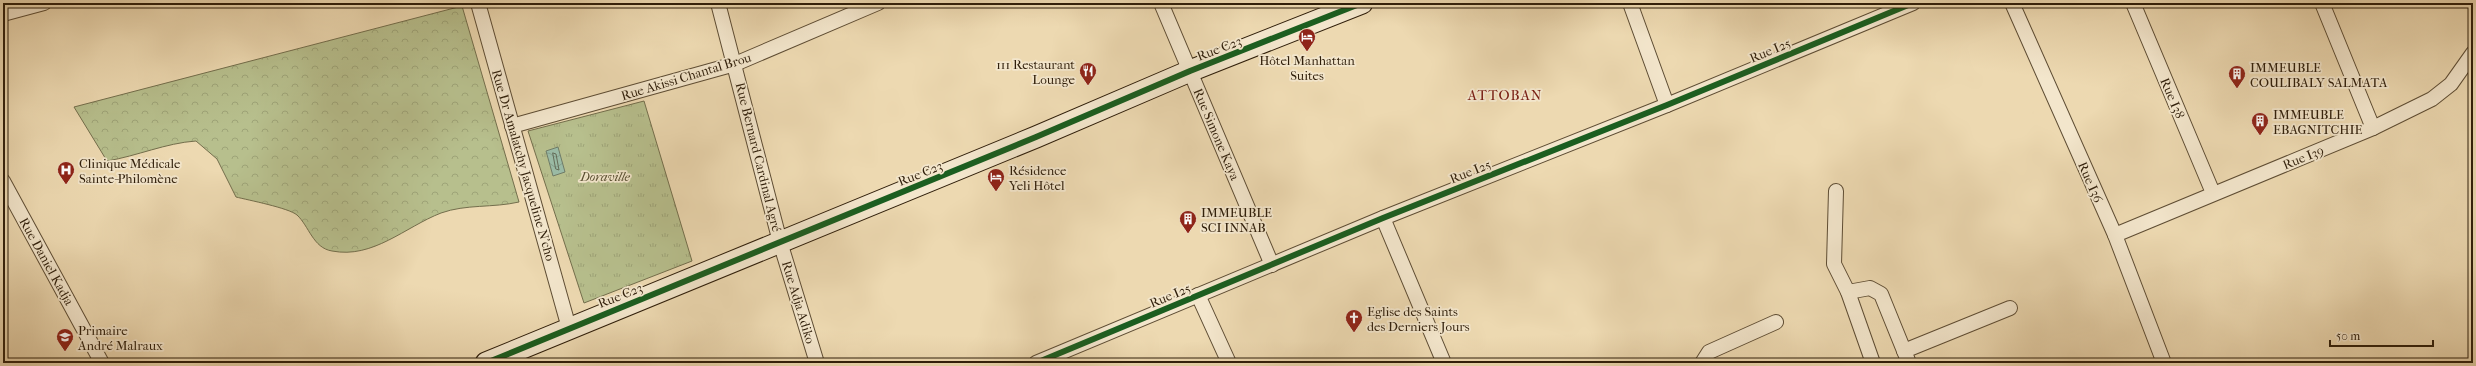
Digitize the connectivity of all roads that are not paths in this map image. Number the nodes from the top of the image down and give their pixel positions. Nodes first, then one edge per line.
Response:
1 (44, 3) edge
2 (478, 3) edge
3 (718, 3) edge
4 (878, 3) edge
5 (1160, 3) edge
6 (1362, 3) edge
7 (1630, 3) edge
8 (1913, 3) edge
9 (2012, 3) edge
10 (2133, 3) edge
11 (2322, 3) edge
12 (1339, 7) edge
13 (3, 14) edge
14 (2473, 53) edge
15 (735, 64) junction
16 (1190, 71) junction
17 (1667, 105) junction
18 (512, 126) junction
19 (2374, 128) junction
20 (3, 181) edge
21 (1836, 191) dead end
22 (2213, 193) junction
23 (1382, 218) junction
24 (2115, 235) junction
25 (780, 242) junction
26 (1272, 265) junction
27 (1848, 292) junction
28 (1198, 295) junction
29 (2010, 308) dead end
30 (1776, 322) dead end
31 (569, 328) junction
32 (1906, 357) edge
33 (102, 363) edge
34 (486, 363) edge
35 (817, 363) edge
36 (1036, 363) edge
37 (1228, 363) edge
38 (1444, 363) edge
39 (1702, 363) edge
40 (1873, 363) edge
41 (2164, 363) edge

1 - 13 street
2 - 18 street, Rue Dr Amalatchy Jacqueline N'cho
3 - 15 street, Rue Bernard Cardinal Agré
4 - 15 street, Rue Akissi Chantal Brou
5 - 16 street, Rue Simone Kaya
6 - 12 street, Rue C23
7 - 17 street
8 - 17 street, Rue I25
9 - 24 street, Rue I36
10 - 22 street, Rue I38
11 - 19 street
12 - 16 street, Rue C23
14 - 19 street, Rue I39
15 - 18 street, Rue Akissi Chantal Brou
15 - 25 street, Rue Bernard Cardinal Agré
16 - 25 street, Rue C23
16 - 26 street, Rue Simone Kaya
17 - 23 street, Rue I25
18 - 31 street, Rue Dr Amalatchy Jacqueline N'cho
19 - 22 street, Rue I39
20 - 33 street, Rue Daniel Kadja
21 - 27 street
22 - 24 street, Rue I39
23 - 26 street, Rue I25
23 - 38 street
24 - 41 street, Rue I36
25 - 31 street, Rue C23
25 - 35 street, Rue Adja Adiko
26 - 28 street, Rue I25
27 - 32 street
27 - 40 street
28 - 36 street, Rue I25
28 - 37 street
29 - 32 street
30 - 39 street
31 - 34 street, Rue C23

